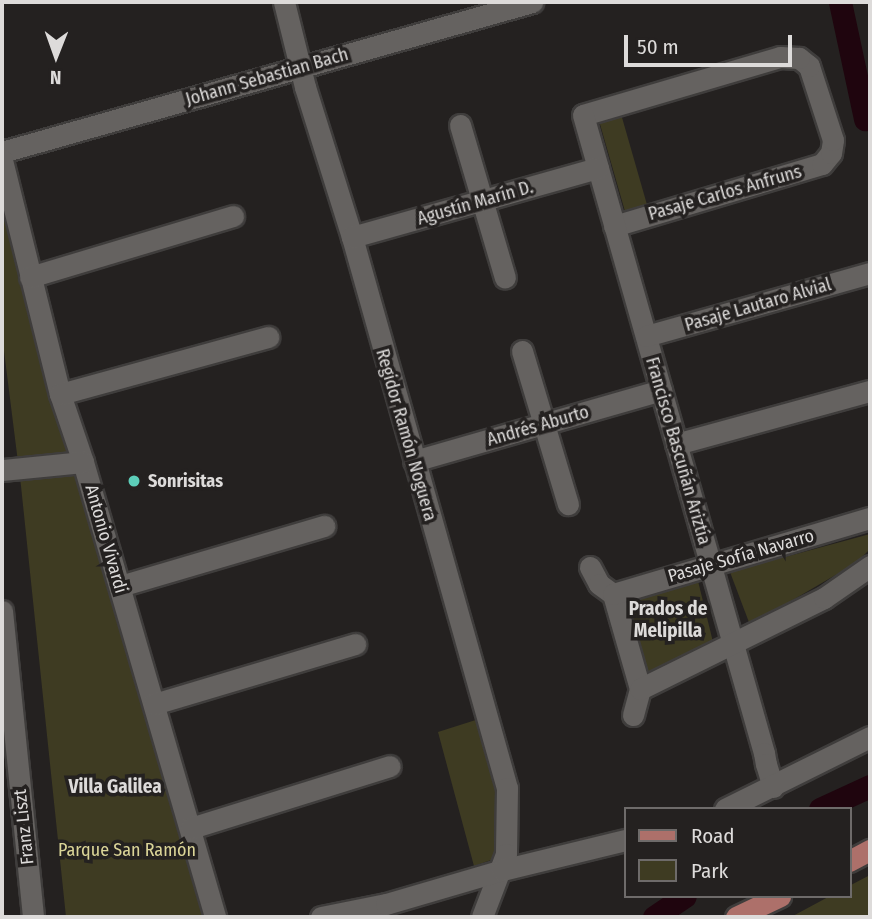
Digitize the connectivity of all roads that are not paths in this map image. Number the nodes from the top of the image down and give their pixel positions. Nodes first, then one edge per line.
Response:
1 (284, 2) edge
2 (532, 2) edge
3 (299, 68) junction
4 (460, 125) dead end
5 (2, 152) edge
6 (831, 153) joint
7 (2, 160) edge
8 (598, 168) junction
9 (482, 201) junction
10 (233, 216) dead end
11 (614, 226) junction
12 (352, 237) junction
13 (870, 275) edge
14 (30, 276) junction
15 (505, 278) dead end
16 (268, 337) dead end
17 (646, 337) junction
18 (522, 351) dead end
19 (661, 390) junction
20 (870, 391) edge
21 (60, 394) junction
22 (544, 424) junction
23 (676, 444) junction
24 (414, 461) junction
25 (83, 462) junction
26 (2, 470) edge
27 (568, 504) dead end
28 (870, 518) edge
29 (324, 526) dead end
30 (710, 564) junction
31 (870, 566) edge
32 (590, 567) dead end
33 (120, 586) junction
34 (612, 594) junction
35 (2, 611) edge
36 (733, 643) junction
37 (355, 644) dead end
38 (639, 689) junction
39 (154, 704) junction
40 (633, 715) dead end
41 (870, 737) edge
42 (390, 766) dead end
43 (773, 787) junction
44 (729, 807) edge
45 (191, 828) junction
46 (624, 840) edge
47 (870, 850) edge
48 (851, 860) edge
49 (502, 870) junction
50 (777, 898) edge
51 (386, 904) junction
52 (33, 917) edge
53 (215, 917) edge
54 (321, 917) edge
55 (405, 917) edge
56 (482, 917) edge
57 (736, 917) edge
58 (752, 917) edge

1 - 3 street, Regidor Ramón Noguera
2 - 3 street, Johann Sebastian Bach
3 - 5 street, Johann Sebastian Bach
3 - 12 street, Regidor Ramón Noguera
4 - 9 street
6 - 8 street, Francisco Bascuñán Ariztía
6 - 11 street, Pasaje Carlos Anfruns
7 - 14 street, Antonio Vivardi
8 - 9 street, Agustín Marín D.
8 - 11 street, Francisco Bascuñán Ariztía
9 - 12 street, Agustín Marín D.
9 - 15 street
10 - 14 street
11 - 17 street, Francisco Bascuñán Ariztía
12 - 24 street, Regidor Ramón Noguera
13 - 17 street, Pasaje Lautaro Alvial
14 - 21 street, Antonio Vivardi
16 - 21 street
17 - 19 street, Francisco Bascuñán Ariztía
18 - 22 street
19 - 22 street, Andrés Aburto
19 - 23 street, Francisco Bascuñán Ariztía
20 - 23 street
21 - 25 street, Antonio Vivardi
22 - 24 street, Andrés Aburto
22 - 27 street
23 - 30 street, Francisco Bascuñán Ariztía
24 - 49 street, Regidor Ramón Noguera
25 - 26 street
25 - 33 street, Antonio Vivardi
28 - 30 street, Pasaje Sofía Navarro
29 - 33 street
30 - 34 street, Pasaje Sofía Navarro
30 - 36 street, Francisco Bascuñán Ariztía
31 - 36 street
32 - 34 street
33 - 39 street, Antonio Vivardi
34 - 38 street
35 - 52 street, Franz Liszt
36 - 38 street
36 - 43 street, Francisco Bascuñán Ariztía
37 - 39 street
38 - 40 street
39 - 45 street, Antonio Vivardi
41 - 43 street
42 - 45 street
43 - 44 street
45 - 53 street, Antonio Vivardi
46 - 49 street
47 - 48 main road
49 - 51 street
49 - 56 street, Regidor Ramón Noguera
50 - 57 main road
50 - 58 main road
51 - 54 street
51 - 55 street

